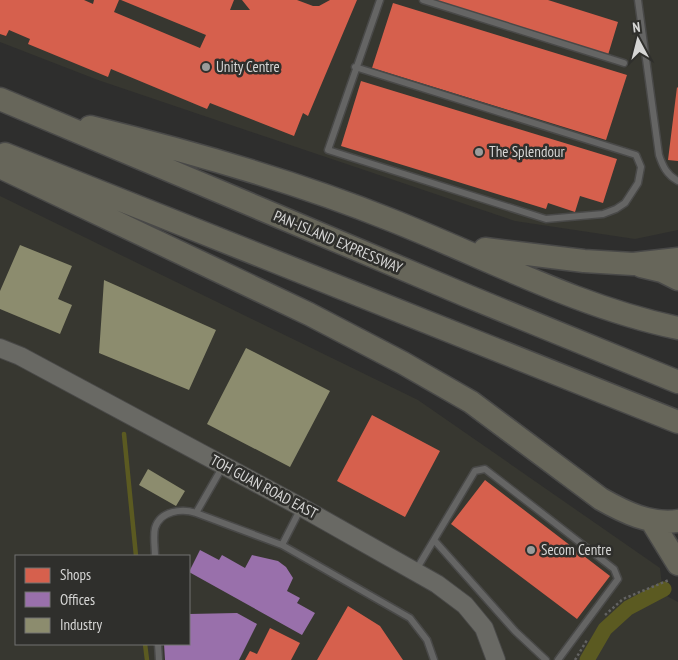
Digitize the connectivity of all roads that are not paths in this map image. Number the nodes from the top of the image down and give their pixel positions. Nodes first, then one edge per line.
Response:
1 (380, 0) edge
2 (423, 0) edge
3 (638, 0) edge
4 (624, 63) dead end
5 (355, 67) junction
6 (0, 99) edge
7 (38, 115) junction
8 (0, 152) edge
9 (0, 167) edge
10 (678, 181) edge
11 (450, 244) junction
12 (678, 259) edge
13 (633, 264) junction
14 (678, 279) edge
15 (678, 328) edge
16 (0, 348) edge
17 (678, 382) edge
18 (678, 422) edge
19 (224, 465) junction
20 (301, 507) junction
21 (196, 513) junction
22 (651, 520) junction
23 (678, 521) edge
24 (434, 540) junction
25 (282, 545) junction
26 (155, 555) edge
27 (415, 571) junction
28 (677, 571) edge
29 (158, 645) edge
30 (159, 660) edge
31 (434, 660) edge
32 (496, 660) edge
33 (546, 660) edge
34 (558, 660) edge

1 - 5 lane
2 - 4 lane
3 - 10 lane
5 - 5 lane
6 - 7 highway, PAN-ISLAND EXPRESSWAY
7 - 11 highway
7 - 17 highway, PAN-ISLAND EXPRESSWAY
8 - 18 highway
9 - 22 highway
11 - 13 highway
11 - 15 highway
12 - 13 highway
13 - 14 highway
16 - 19 street, TOH GUAN ROAD EAST
19 - 20 street, TOH GUAN ROAD EAST
19 - 21 lane
20 - 25 lane
20 - 27 street, TOH GUAN ROAD EAST
21 - 25 lane
21 - 26 lane
22 - 23 highway
22 - 28 highway
24 - 27 lane
24 - 33 lane
24 - 34 lane
25 - 31 lane
27 - 32 street, TOH GUAN ROAD EAST
29 - 30 lane

